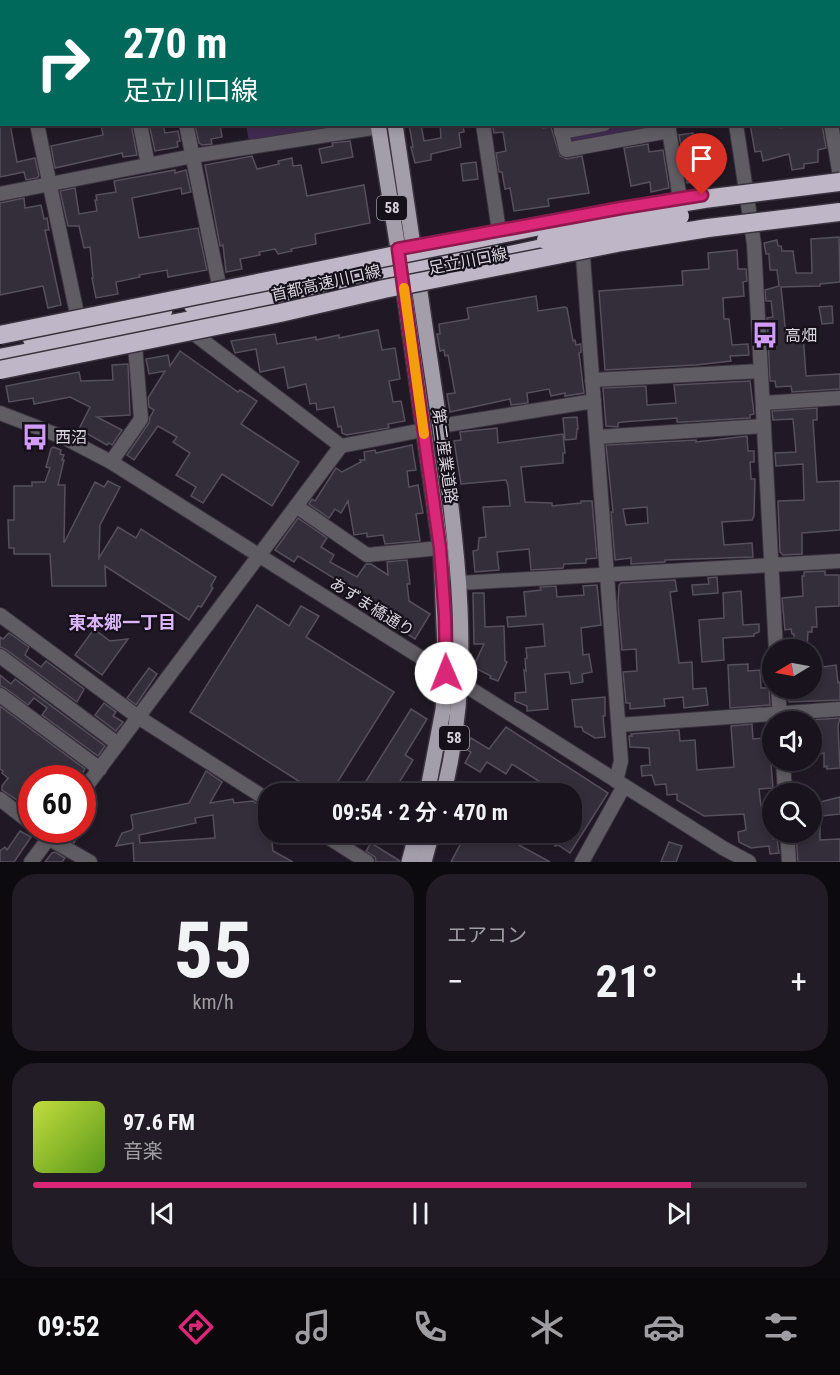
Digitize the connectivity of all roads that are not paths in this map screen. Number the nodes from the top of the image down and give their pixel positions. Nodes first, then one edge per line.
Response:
1 (37, 126) edge
2 (140, 126) edge
3 (186, 126) edge
4 (378, 126) edge
5 (395, 126) edge
6 (483, 126) edge
7 (582, 126) edge
8 (736, 126) edge
9 (835, 126) edge
10 (561, 128) edge
11 (669, 128) edge
12 (193, 156) junction
13 (148, 165) junction
14 (840, 176) edge
15 (840, 182) edge
16 (49, 183) junction
17 (746, 188) junction
18 (0, 194) edge
19 (840, 194) edge
20 (680, 199) junction
21 (840, 203) edge
22 (840, 212) edge
23 (840, 218) edge
24 (752, 228) junction
25 (499, 231) junction
26 (546, 243) junction
27 (583, 256) junction
28 (409, 269) junction
29 (219, 285) junction
30 (77, 314) junction
31 (162, 319) junction
32 (0, 330) edge
33 (193, 333) junction
34 (0, 336) edge
35 (135, 345) junction
36 (0, 346) edge
37 (0, 358) edge
38 (0, 371) edge
39 (761, 371) junction
40 (592, 380) junction
41 (840, 398) edge
42 (594, 401) junction
43 (763, 403) junction
44 (0, 413) edge
45 (440, 426) junction
46 (764, 426) junction
47 (423, 430) junction
48 (597, 437) junction
49 (341, 446) junction
50 (111, 462) junction
51 (296, 506) junction
52 (440, 548) junction
53 (259, 555) junction
54 (840, 561) edge
55 (772, 565) junction
56 (608, 575) junction
57 (459, 583) junction
58 (2, 621) edge
59 (775, 639) edge
60 (0, 656) edge
61 (446, 673) junction
62 (460, 682) junction
63 (0, 695) edge
64 (840, 709) edge
65 (822, 711) edge
66 (138, 717) junction
67 (762, 718) edge
68 (619, 724) junction
69 (118, 744) junction
70 (100, 769) junction
71 (96, 774) edge
72 (429, 783) edge
73 (446, 783) edge
74 (620, 783) junction
75 (258, 794) edge
76 (0, 799) edge
77 (18, 813) edge
78 (41, 843) edge
79 (63, 843) edge
80 (337, 843) edge
81 (414, 843) edge
82 (429, 843) edge
83 (788, 843) edge
84 (31, 862) edge
85 (90, 862) edge
86 (367, 862) edge
87 (409, 862) edge
88 (424, 862) edge
89 (582, 862) edge
90 (749, 862) edge
91 (789, 862) edge

1 - 16 street
2 - 13 street
3 - 12 street
4 - 12 street
4 - 28 main road, 第二産業道路 / 58
5 - 28 main road, 第二産業道路 / 58
6 - 25 street
7 - 10 street
8 - 17 street
9 - 14 street
10 - 11 street
11 - 20 street
12 - 13 street
12 - 29 street
13 - 16 street
14 - 17 main road, 足立川口線
15 - 34 highway, 首都高速川口線, bridge
16 - 18 street
16 - 30 street
17 - 20 main road, 足立川口線
17 - 24 street
19 - 26 highway, bridge
20 - 25 main road, 足立川口線
21 - 26 highway
22 - 38 highway, 首都高速川口線, bridge
23 - 24 main road, 足立川口線
24 - 27 main road, 足立川口線
24 - 39 street
25 - 28 main road, 足立川口線
26 - 28 highway
27 - 28 main road, 足立川口線
27 - 40 street
28 - 29 main road, 足立川口線
28 - 31 highway
28 - 33 main road, 足立川口線
28 - 45 main road, 第二産業道路 / 58
28 - 47 main road, 第二産業道路 / 58
29 - 30 main road, 足立川口線
30 - 32 main road, 足立川口線
31 - 36 highway
31 - 37 highway
33 - 35 main road, 足立川口線
33 - 49 street
35 - 38 main road, 足立川口線
35 - 50 street
39 - 40 street
39 - 43 street
40 - 42 street
41 - 43 street
42 - 45 street
42 - 48 street
43 - 46 street
44 - 50 street, あずま橋通り
45 - 57 main road, 第二産業道路 / 58
46 - 48 street
46 - 55 street
47 - 49 street
47 - 52 main road, 第二産業道路 / 58
48 - 56 street
49 - 51 street
50 - 53 street, あずま橋通り
51 - 52 street
51 - 53 street
52 - 61 main road, 第二産業道路 / 58
53 - 61 street, あずま橋通り
53 - 66 street
54 - 55 street
55 - 56 street
55 - 59 street
56 - 57 street
56 - 68 street
57 - 62 main road, 第二産業道路 / 58
58 - 66 street
60 - 69 street
61 - 62 street, あずま橋通り
61 - 72 main road, 第二産業道路 / 58
62 - 73 main road, 第二産業道路 / 58
62 - 74 street, あずま橋通り
63 - 70 street
64 - 65 street
66 - 69 street
66 - 75 street
67 - 68 street
68 - 74 street
69 - 70 street
70 - 71 street
74 - 89 street
74 - 90 street, あずま橋通り
76 - 77 street
78 - 84 street
79 - 85 street
80 - 86 street
81 - 87 main road
82 - 88 main road
83 - 91 street

